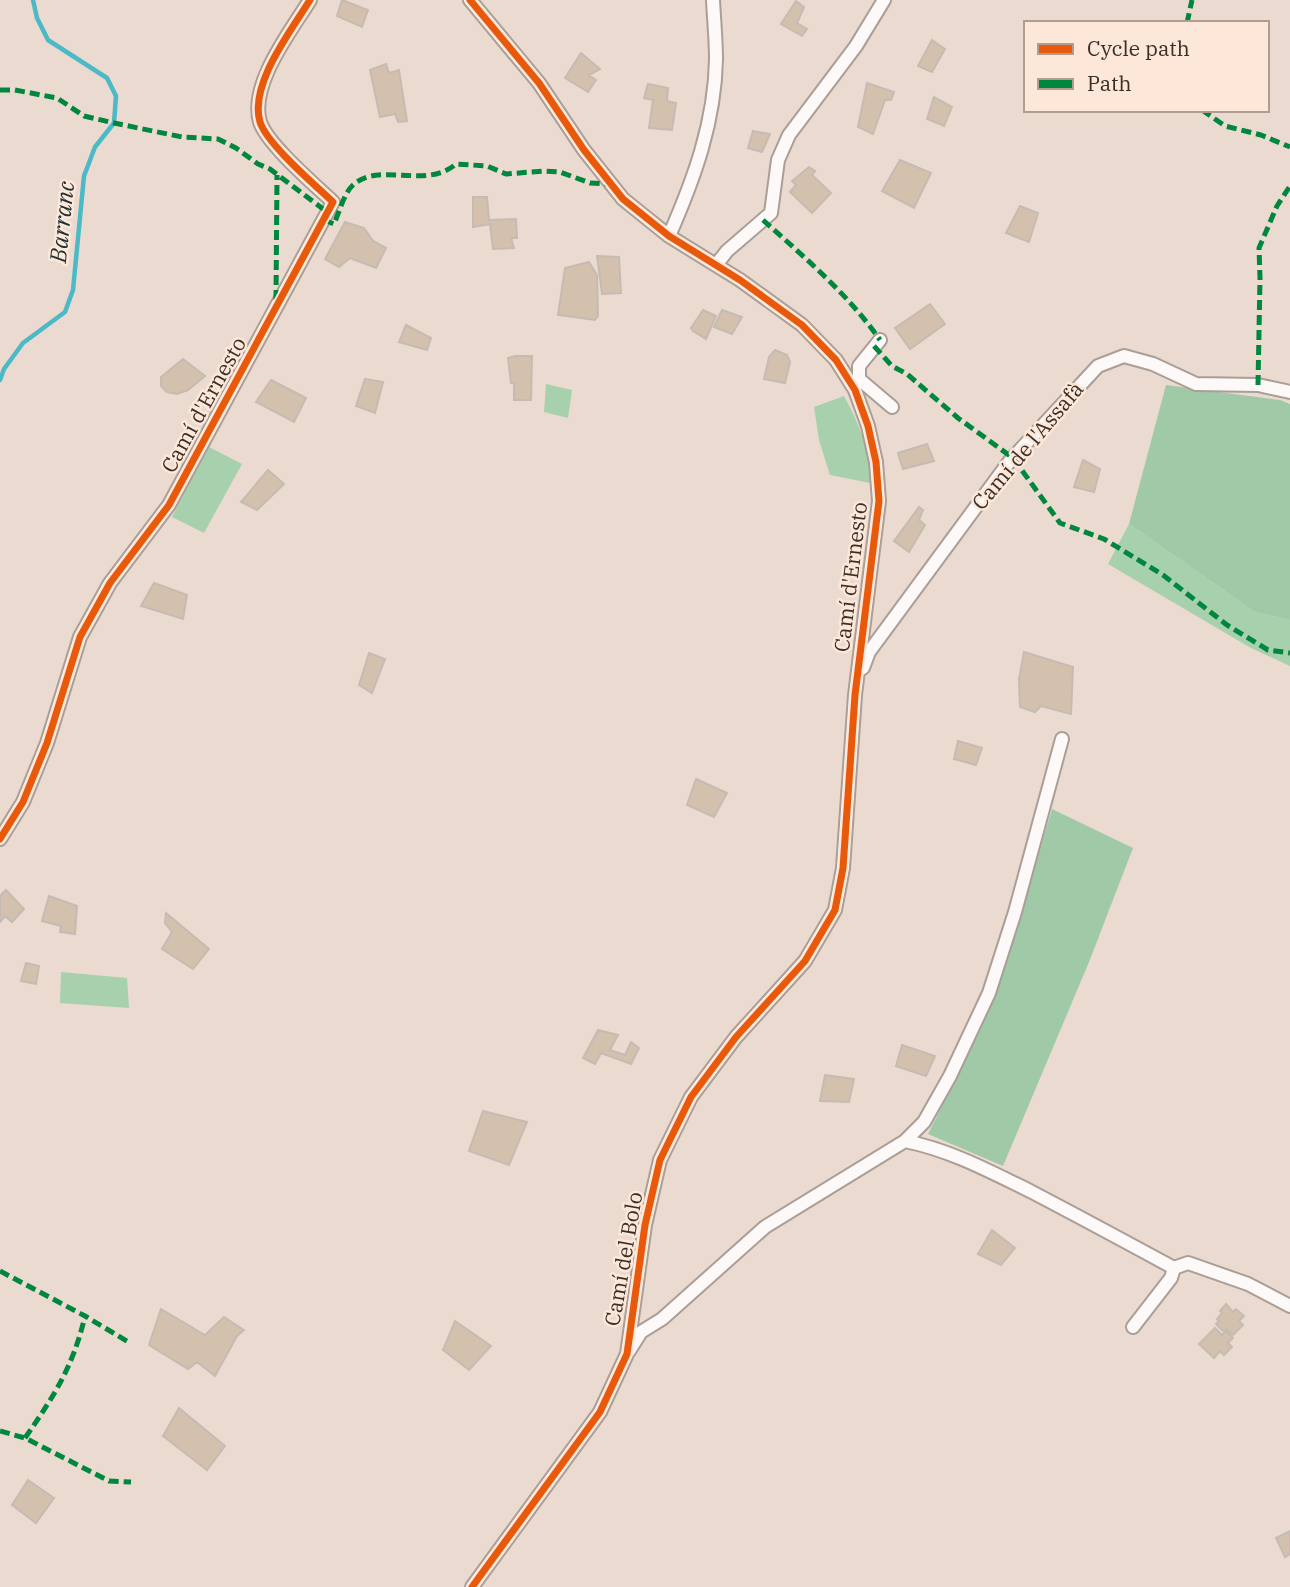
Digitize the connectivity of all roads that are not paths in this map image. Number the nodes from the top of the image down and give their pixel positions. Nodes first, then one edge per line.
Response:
1 (310, 0) edge
2 (470, 0) edge
3 (713, 0) edge
4 (884, 0) edge
5 (669, 236) junction
6 (716, 265) junction
7 (880, 340) dead end
8 (840, 365) junction
9 (859, 379) junction
10 (1290, 392) edge
11 (892, 407) dead end
12 (855, 695) junction
13 (1062, 739) dead end
14 (0, 839) edge
15 (905, 1141) junction
16 (1174, 1268) junction
17 (1290, 1306) edge
18 (1133, 1327) dead end
19 (626, 1354) junction
20 (472, 1587) edge

1 - 14 street, Camí d'Ernesto
2 - 5 street, Camí d'Ernesto
3 - 5 street
4 - 6 street
5 - 6 street, Camí d'Ernesto
6 - 8 street, Camí d'Ernesto
7 - 9 street
8 - 9 street
8 - 12 street, Camí d'Ernesto
9 - 11 street
10 - 12 street, Camí de l'Assafà
12 - 19 street, Camí del Bolo
13 - 15 street
15 - 16 street
15 - 19 street
16 - 17 street
16 - 18 street
19 - 20 street, Camí del Bolo

